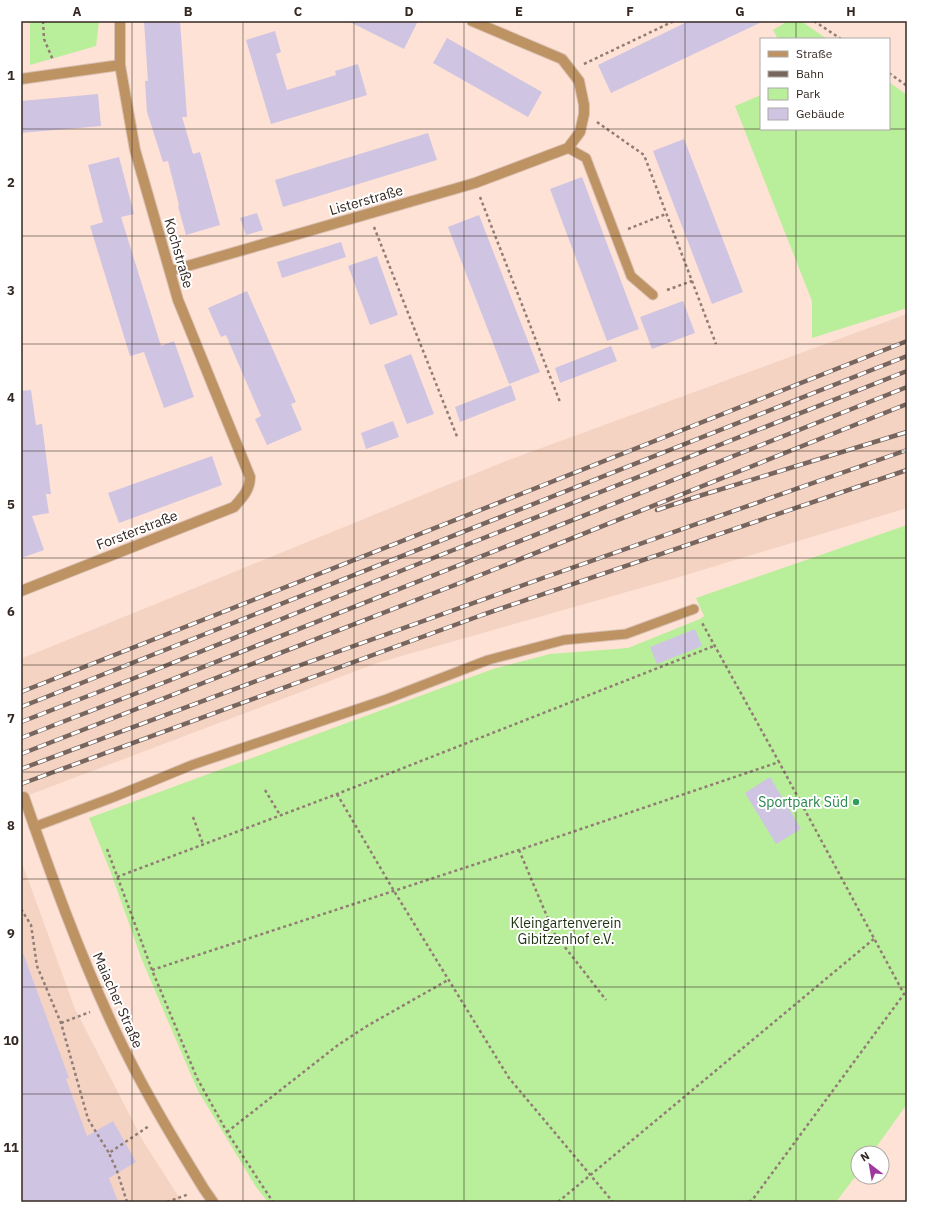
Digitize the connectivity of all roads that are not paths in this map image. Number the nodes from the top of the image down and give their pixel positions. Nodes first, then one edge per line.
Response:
1 (120, 21) edge
2 (472, 21) edge
3 (120, 64) junction
4 (21, 79) edge
5 (568, 148) junction
6 (170, 271) junction
7 (653, 295) road end
8 (250, 482) joint
9 (21, 591) edge
10 (694, 610) road end
11 (24, 797) dead end
12 (34, 827) junction
13 (213, 1202) edge

1 - 3 street, Kochstraße
2 - 5 street
3 - 4 street
3 - 6 street, Kochstraße
5 - 6 street, Listerstraße
5 - 7 lane
6 - 8 street, Kochstraße
8 - 9 street, Forsterstraße
10 - 12 lane
11 - 12 street, Maiacher Straße
12 - 13 street, Maiacher Straße

